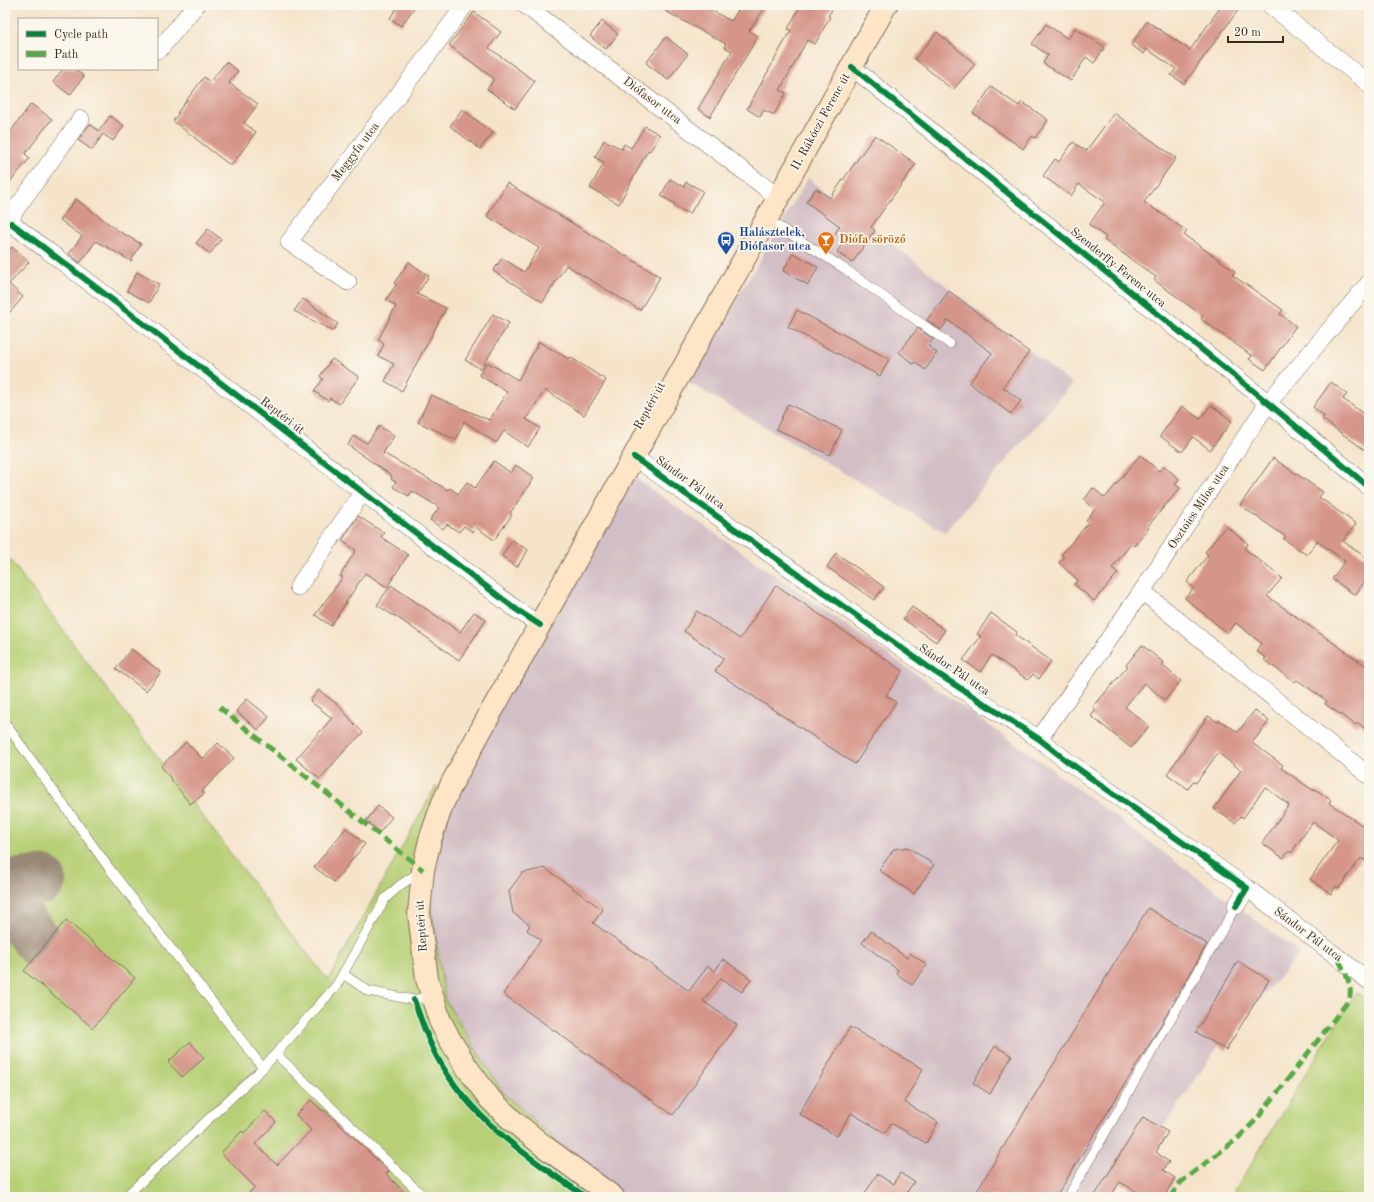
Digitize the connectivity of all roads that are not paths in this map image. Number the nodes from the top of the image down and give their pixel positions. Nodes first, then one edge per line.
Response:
1 (196, 5) edge
2 (465, 5) edge
3 (524, 5) edge
4 (886, 5) edge
5 (1270, 5) edge
6 (159, 50) dead end
7 (852, 67) junction
8 (1369, 84) edge
9 (81, 119) dead end
10 (779, 198) junction
11 (767, 219) junction
12 (8, 227) edge
13 (348, 282) dead end
14 (1369, 283) edge
15 (950, 344) dead end
16 (1268, 403) junction
17 (634, 457) junction
18 (1369, 487) edge
19 (362, 493) junction
20 (298, 587) dead end
21 (1142, 592) junction
22 (540, 625) junction
23 (5, 723) edge
24 (1039, 739) junction
25 (1369, 776) edge
26 (423, 870) junction
27 (1247, 888) junction
28 (1236, 906) joint
29 (343, 974) junction
30 (1369, 981) edge
31 (432, 995) junction
32 (276, 1054) junction
33 (263, 1068) junction
34 (606, 1192) edge
35 (125, 1197) edge
36 (424, 1197) edge
37 (1068, 1197) edge

1 - 6 street
2 - 13 street, Meggyfa utca
3 - 10 street, Diófasor utca
4 - 7 main road, II. Rákóczi Ferenc út
5 - 8 street
7 - 10 main road, II. Rákóczi Ferenc út
7 - 16 street, Szenderffy Ferenc utca
9 - 12 street
10 - 11 main road, Reptéri út
11 - 15 lane
11 - 17 main road, Reptéri út
12 - 19 street, Reptéri út
14 - 16 street, Osztoics Milos utca
16 - 18 street, Szenderffy Ferenc utca
16 - 21 street, Osztoics Milos utca
17 - 22 main road, Reptéri út
17 - 24 street, Sándor Pál utca
19 - 20 street
19 - 22 street, Reptéri út
21 - 24 street, Osztoics Milos utca
21 - 25 street
22 - 26 main road, Reptéri út
23 - 33 lane
24 - 27 street, Sándor Pál utca
26 - 29 lane
26 - 31 main road, Reptéri út
27 - 28 street
27 - 30 street, Sándor Pál utca
28 - 37 lane
29 - 31 lane
29 - 32 lane
31 - 34 main road, Reptéri út
32 - 33 lane
32 - 36 lane
33 - 35 lane

